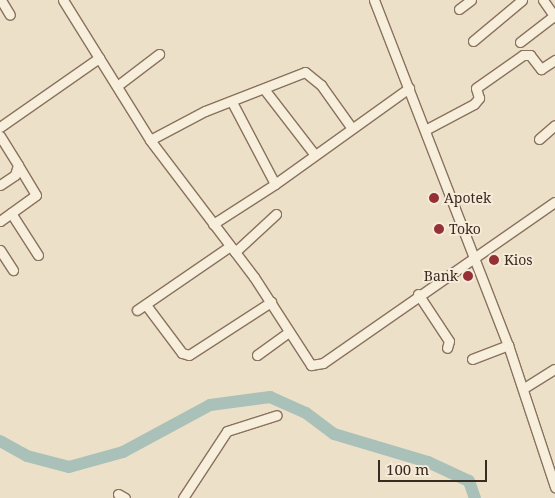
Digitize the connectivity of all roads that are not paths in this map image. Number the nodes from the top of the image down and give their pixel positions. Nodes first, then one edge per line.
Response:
1 (0, 0) edge
2 (63, 0) edge
3 (374, 0) edge
4 (471, 0) edge
5 (522, 0) edge
6 (543, 0) edge
7 (459, 9) dead end
8 (10, 15) dead end
9 (555, 16) edge
10 (473, 41) dead end
11 (520, 42) dead end
12 (159, 54) dead end
13 (99, 58) junction
14 (555, 60) edge
15 (117, 86) junction
16 (409, 88) junction
17 (264, 89) junction
18 (232, 102) junction
19 (555, 125) edge
20 (0, 126) edge
21 (351, 127) junction
22 (425, 130) junction
23 (0, 136) edge
24 (150, 140) junction
25 (539, 140) dead end
26 (3, 147) edge
27 (315, 154) junction
28 (18, 165) junction
29 (275, 184) junction
30 (0, 185) edge
31 (555, 202) edge
32 (11, 213) junction
33 (276, 214) dead end
34 (0, 220) edge
35 (214, 224) junction
36 (232, 249) junction
37 (0, 250) edge
38 (38, 255) dead end
39 (474, 259) junction
40 (13, 270) dead end
41 (418, 294) junction
42 (271, 302) junction
43 (146, 304) junction
44 (137, 310) dead end
45 (289, 332) junction
46 (508, 345) junction
47 (447, 348) dead end
48 (257, 355) dead end
49 (472, 359) dead end
50 (555, 369) edge
51 (524, 388) junction
52 (277, 415) dead end
53 (555, 487) edge
54 (183, 498) edge

1 - 8 street
2 - 13 street
3 - 16 street
4 - 7 street
5 - 10 street
6 - 9 street
9 - 11 street
12 - 15 street
13 - 15 street
13 - 20 street
14 - 22 street
15 - 24 street
16 - 21 street
16 - 22 street
17 - 18 street
17 - 21 street
17 - 27 street
18 - 24 street
18 - 29 street
19 - 25 street
21 - 27 street
22 - 39 street
23 - 26 street
24 - 35 street
26 - 28 street
27 - 29 street
28 - 30 street
28 - 32 street
29 - 35 street
31 - 39 street
32 - 34 street
32 - 38 street
33 - 36 street
35 - 36 street
36 - 42 street
36 - 43 street
37 - 40 street
39 - 41 street
39 - 46 street
41 - 45 street
41 - 47 street
42 - 43 street
42 - 45 street
43 - 44 street
45 - 48 street
46 - 49 street
46 - 51 street
50 - 51 street
51 - 53 street
52 - 54 street

